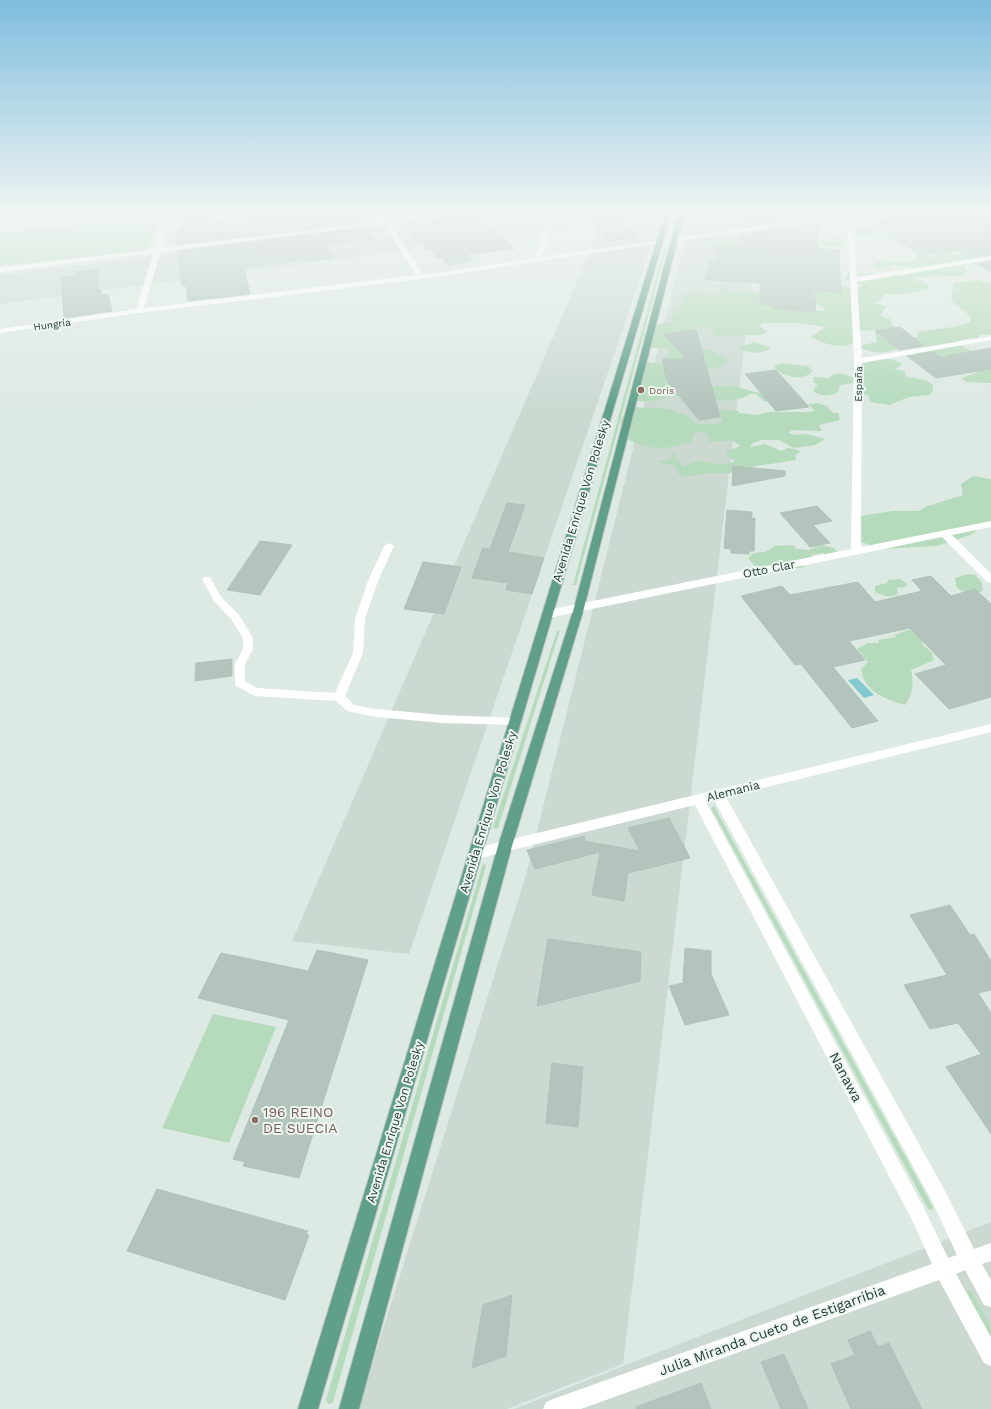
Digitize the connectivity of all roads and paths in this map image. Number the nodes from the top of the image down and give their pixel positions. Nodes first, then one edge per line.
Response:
1 (148, 280) edge
2 (398, 280) edge
3 (648, 280) edge
4 (664, 280) edge
5 (854, 280) edge
6 (139, 311) junction
7 (0, 331) edge
8 (991, 338) edge
9 (858, 361) junction
10 (991, 524) edge
11 (945, 534) junction
12 (389, 546) dead end
13 (856, 552) junction
14 (207, 579) dead end
15 (991, 580) edge
16 (579, 608) junction
17 (548, 614) junction
18 (339, 697) junction
19 (515, 722) junction
20 (991, 728) edge
21 (717, 794) junction
22 (698, 799) junction
23 (505, 846) junction
24 (476, 853) junction
25 (991, 1252) edge
26 (969, 1259) junction
27 (943, 1268) junction
28 (991, 1298) edge
29 (991, 1356) edge
30 (308, 1409) edge
31 (349, 1409) edge
32 (553, 1409) edge

1 - 6 street
2 - 6 street, Hungría
3 - 17 main road, Avenida Enrique Von Polesky
4 - 16 main road, Avenida Enrique Von Polesky
5 - 9 street, España
6 - 7 street, Hungría
8 - 9 street
9 - 13 street, España
10 - 11 street, Otto Clar
11 - 13 street, Otto Clar
11 - 15 street
12 - 18 lane
13 - 16 street, Otto Clar
14 - 18 lane
16 - 17 street, Otto Clar
16 - 23 main road, Avenida Enrique Von Polesky
17 - 19 main road, Avenida Enrique Von Polesky
18 - 19 lane
19 - 24 main road, Avenida Enrique Von Polesky
20 - 21 street, Alemania
21 - 22 street, Alemania
21 - 26 street, Nanawa
22 - 23 street, Alemania
22 - 27 street, Nanawa
23 - 24 street, Alemania
23 - 31 main road, Avenida Enrique Von Polesky
24 - 30 main road, Avenida Enrique Von Polesky
25 - 26 street, Julia Miranda Cueto de Estigarribia
26 - 27 street, Julia Miranda Cueto de Estigarribia
26 - 28 street, Nanawa
27 - 29 street, Nanawa
27 - 32 street, Julia Miranda Cueto de Estigarribia

